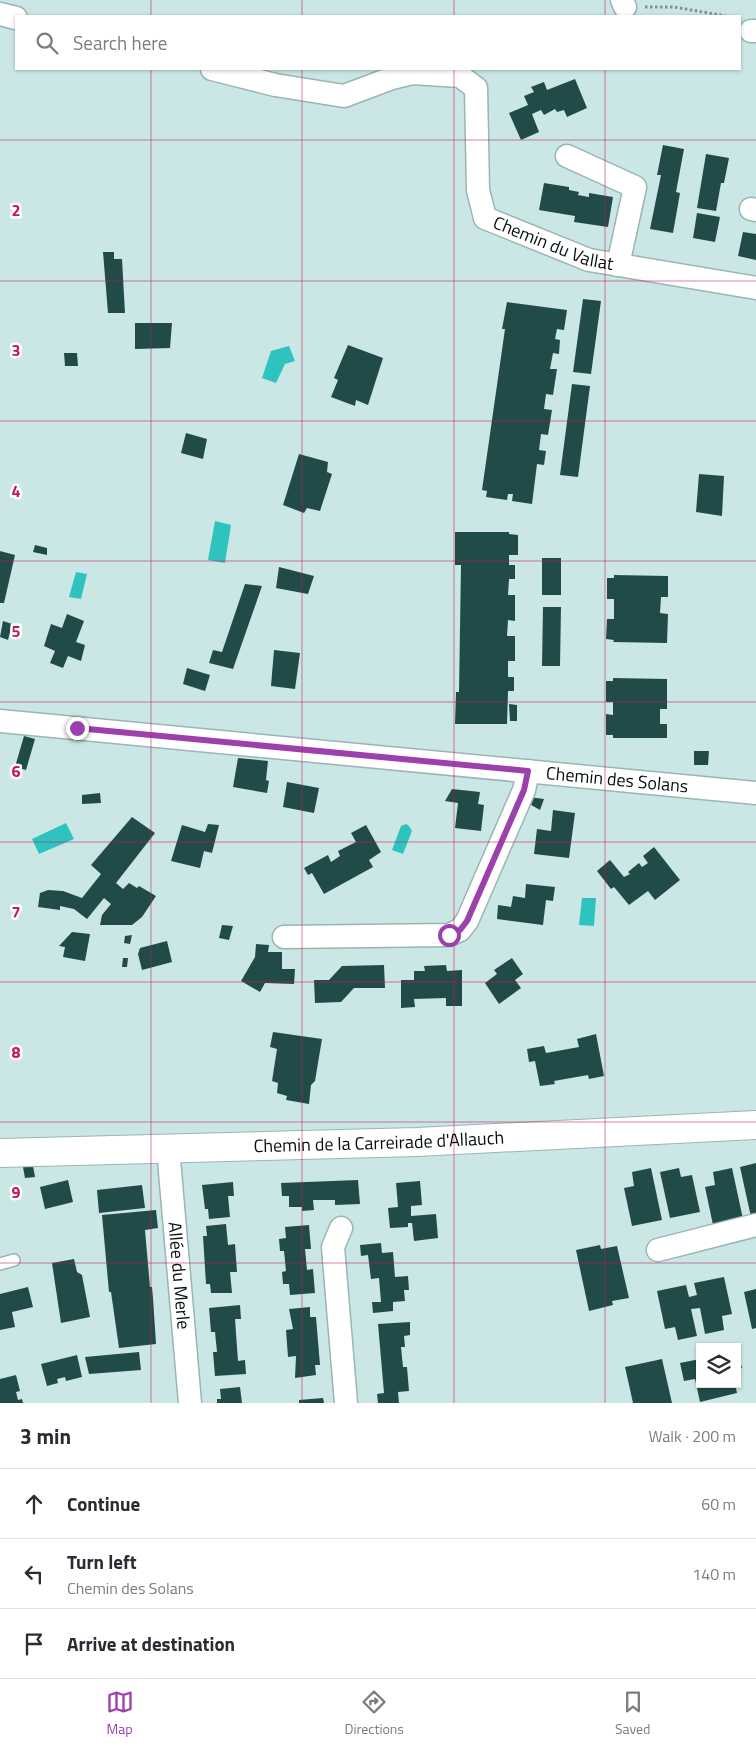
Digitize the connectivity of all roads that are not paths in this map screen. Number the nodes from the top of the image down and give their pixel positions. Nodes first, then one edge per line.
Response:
1 (0, 14) edge
2 (15, 18) edge
3 (216, 70) edge
4 (567, 156) dead end
5 (618, 265) junction
6 (756, 288) edge
7 (0, 721) edge
8 (528, 771) junction
9 (756, 793) edge
10 (284, 937) dead end
11 (756, 1125) edge
12 (168, 1148) junction
13 (0, 1153) edge
14 (756, 1225) edge
15 (341, 1228) dead end
16 (658, 1250) dead end
17 (14, 1260) dead end
18 (0, 1264) edge
19 (190, 1403) edge
20 (346, 1403) edge

1 - 2 street
3 - 5 street, Chemin du Vallat
4 - 5 street
5 - 6 street, Chemin du Vallat
7 - 8 street, Chemin des Solans
8 - 9 street, Chemin des Solans
8 - 10 street
11 - 12 street, Chemin de la Carreirade d'Allauch
12 - 13 street, Chemin de la Carreirade d'Allauch
12 - 19 street, Allée du Merle
14 - 16 street
15 - 20 street
17 - 18 lane

